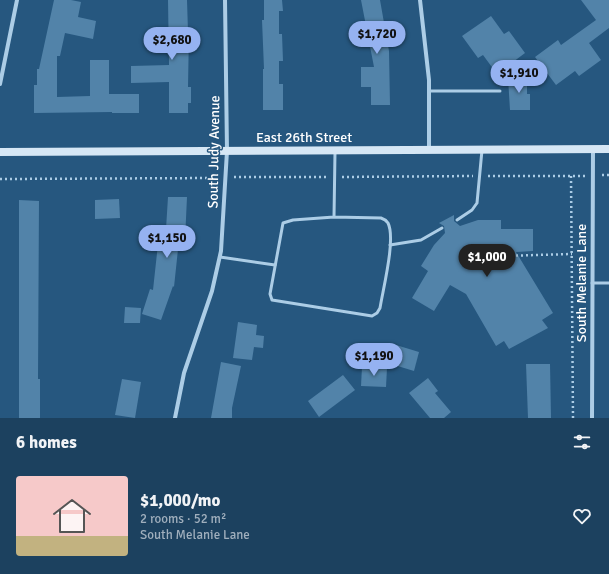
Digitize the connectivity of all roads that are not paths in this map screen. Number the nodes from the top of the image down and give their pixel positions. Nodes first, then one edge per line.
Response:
1 (17, 0) edge
2 (225, 0) edge
3 (420, 0) edge
4 (0, 84) edge
5 (429, 91) junction
6 (500, 91) dead end
7 (593, 149) junction
8 (609, 149) edge
9 (336, 150) junction
10 (429, 150) junction
11 (482, 150) junction
12 (227, 151) junction
13 (0, 152) edge
14 (334, 217) junction
15 (457, 220) dead end
16 (442, 228) dead end
17 (390, 245) junction
18 (220, 257) junction
19 (275, 265) junction
20 (592, 283) junction
21 (609, 283) edge
22 (175, 418) edge
23 (592, 418) edge

1 - 4 street
2 - 12 street, South Judy Avenue
3 - 5 street
5 - 6 lane
5 - 10 street
7 - 8 main road, East 26th Street
7 - 11 main road, East 26th Street
7 - 20 street, South Melanie Lane
9 - 10 main road, East 26th Street
9 - 12 main road, East 26th Street
9 - 14 lane
10 - 11 main road, East 26th Street
11 - 15 lane
12 - 13 main road, East 26th Street
12 - 18 street, South Judy Avenue
14 - 17 lane
14 - 19 lane
16 - 17 lane
17 - 19 lane
18 - 19 lane
18 - 22 street, South Judy Avenue
20 - 21 lane
20 - 23 street, South Melanie Lane

